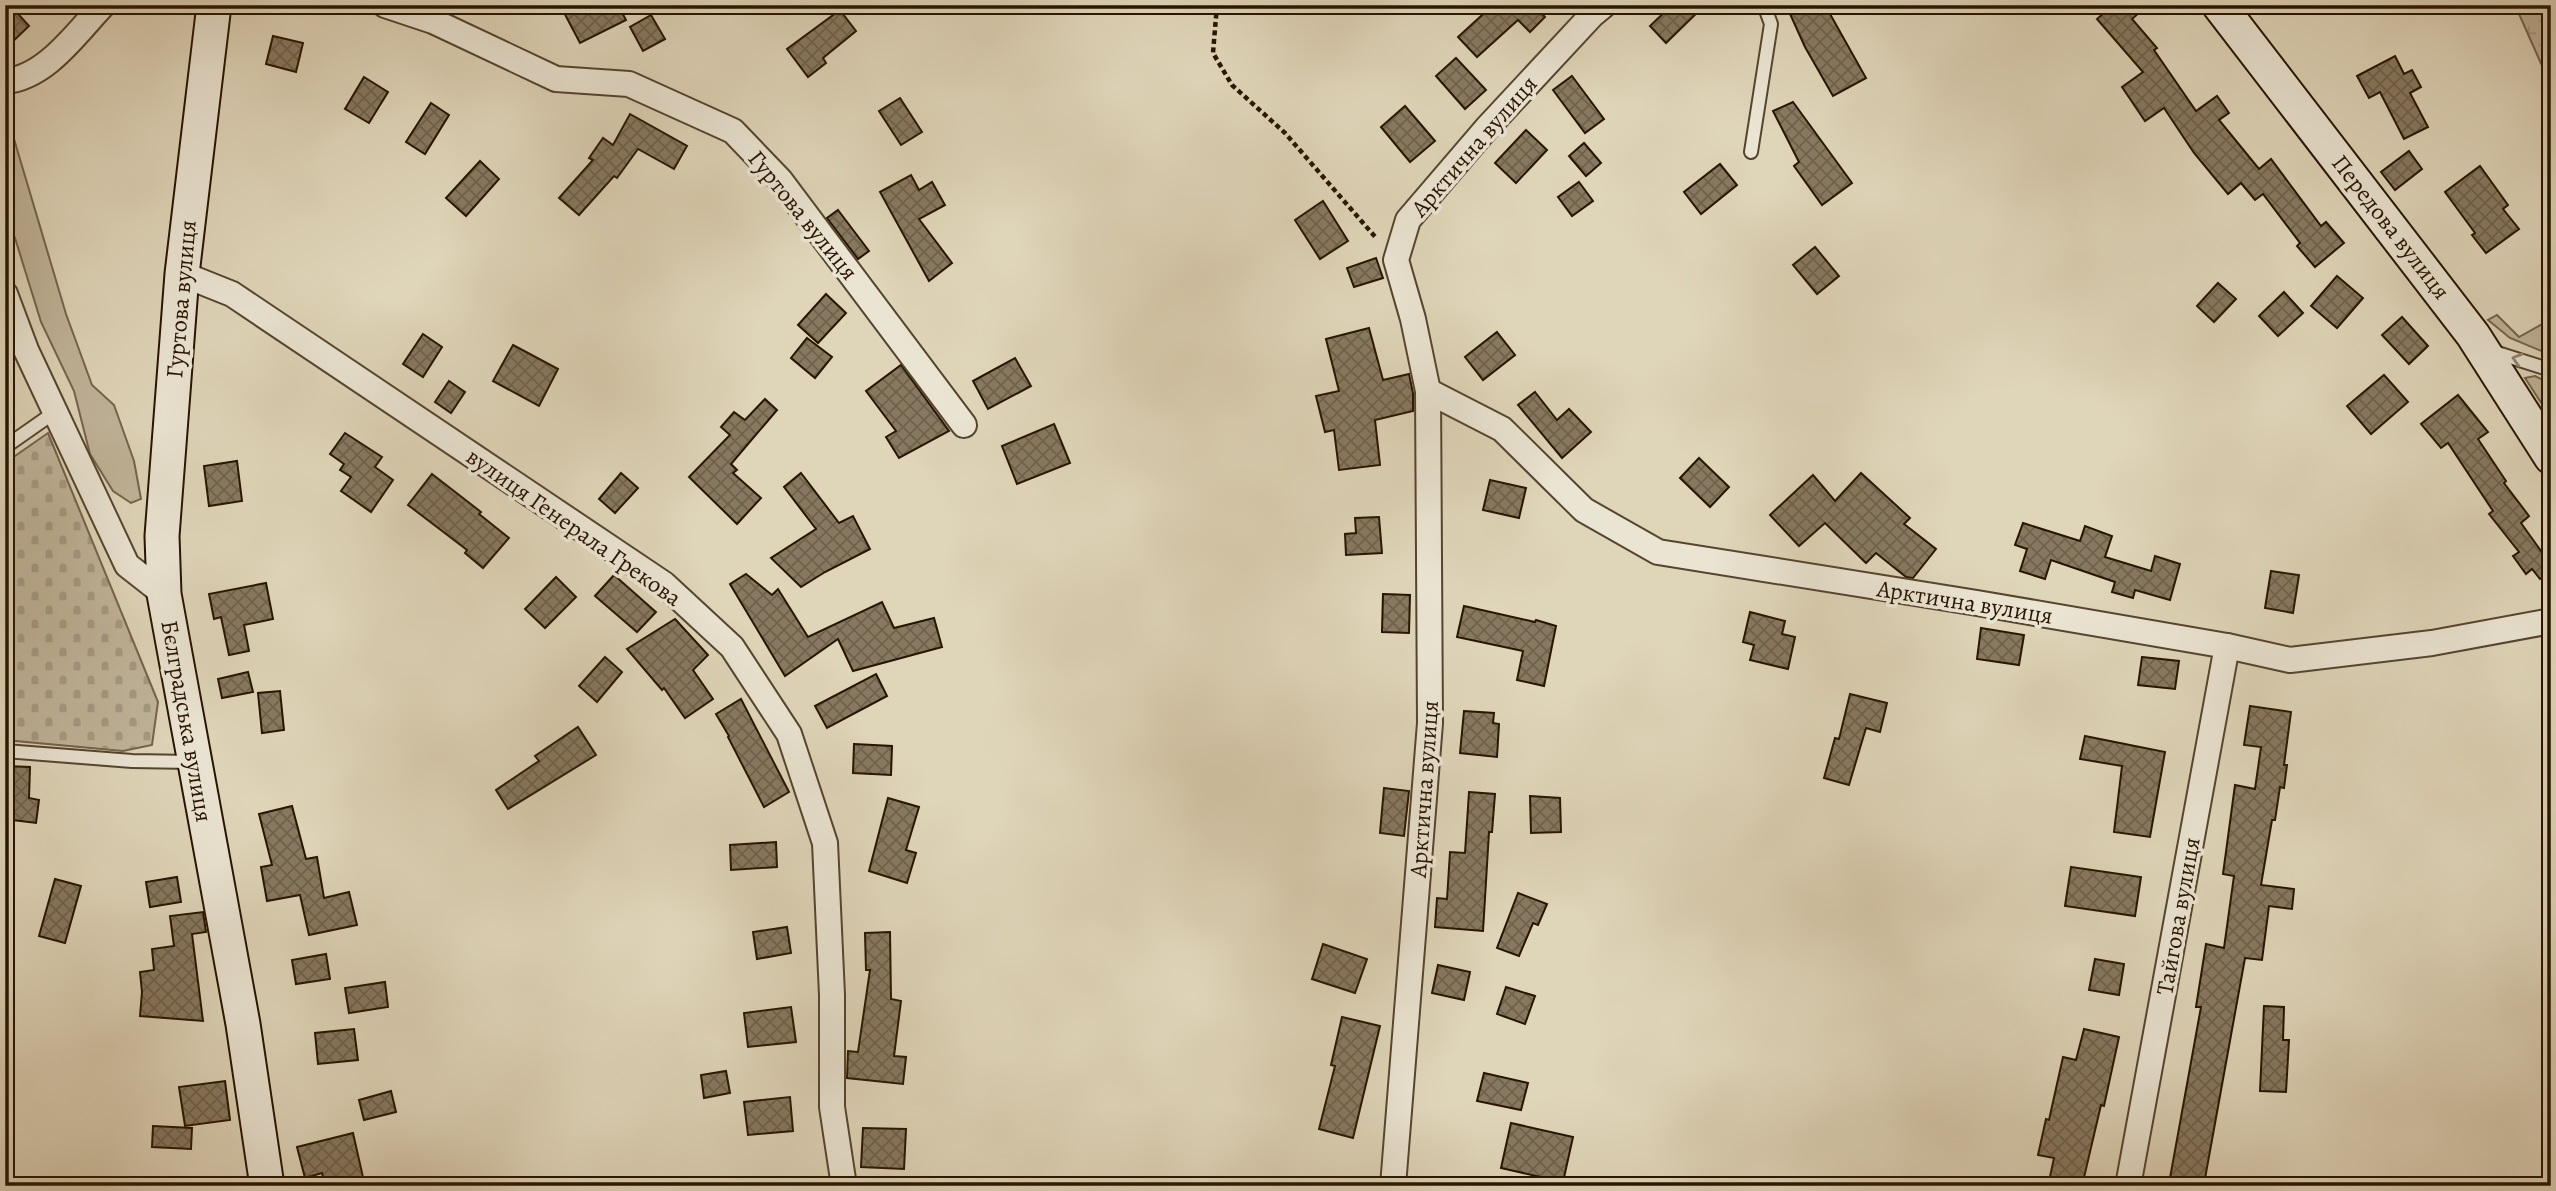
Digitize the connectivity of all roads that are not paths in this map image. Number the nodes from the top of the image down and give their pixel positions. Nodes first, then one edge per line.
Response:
1 (103, 5) edge
2 (214, 5) edge
3 (385, 5) edge
4 (1604, 5) edge
5 (1764, 5) edge
6 (2219, 5) edge
7 (434, 13) edge
8 (5, 81) edge
9 (1751, 152) dead end
10 (182, 274) junction
11 (5, 295) edge
12 (2482, 348) junction
13 (2551, 370) edge
14 (1428, 391) junction
15 (55, 412) junction
16 (964, 425) dead end
17 (5, 447) edge
18 (2551, 457) edge
19 (164, 594) junction
20 (2551, 621) edge
21 (2227, 646) junction
22 (5, 751) edge
23 (193, 762) junction
24 (267, 1186) edge
25 (844, 1186) edge
26 (1393, 1186) edge
27 (2128, 1186) edge

1 - 8 street
2 - 10 street, Гуртова вулиця
3 - 7 street, Гуртова вулиця
4 - 14 street, Арктична вулиця
5 - 9 lane
6 - 12 street, Передова вулиця
7 - 16 street, Гуртова вулиця
10 - 19 street, Гуртова вулиця
10 - 25 street, вулиця Генерала Грекова
11 - 15 street, Бєлградська вулиця
13 -> 12 lane
12 - 18 street, Передова вулиця
14 - 21 street, Арктична вулиця
14 - 26 street, Арктична вулиця
15 - 17 lane
15 - 19 street, Бєлградська вулиця
19 - 23 street, Бєлградська вулиця
20 - 21 street, Арктична вулиця
21 - 27 street, Тайгова вулиця
22 - 23 lane
23 - 24 street, Бєлградська вулиця

